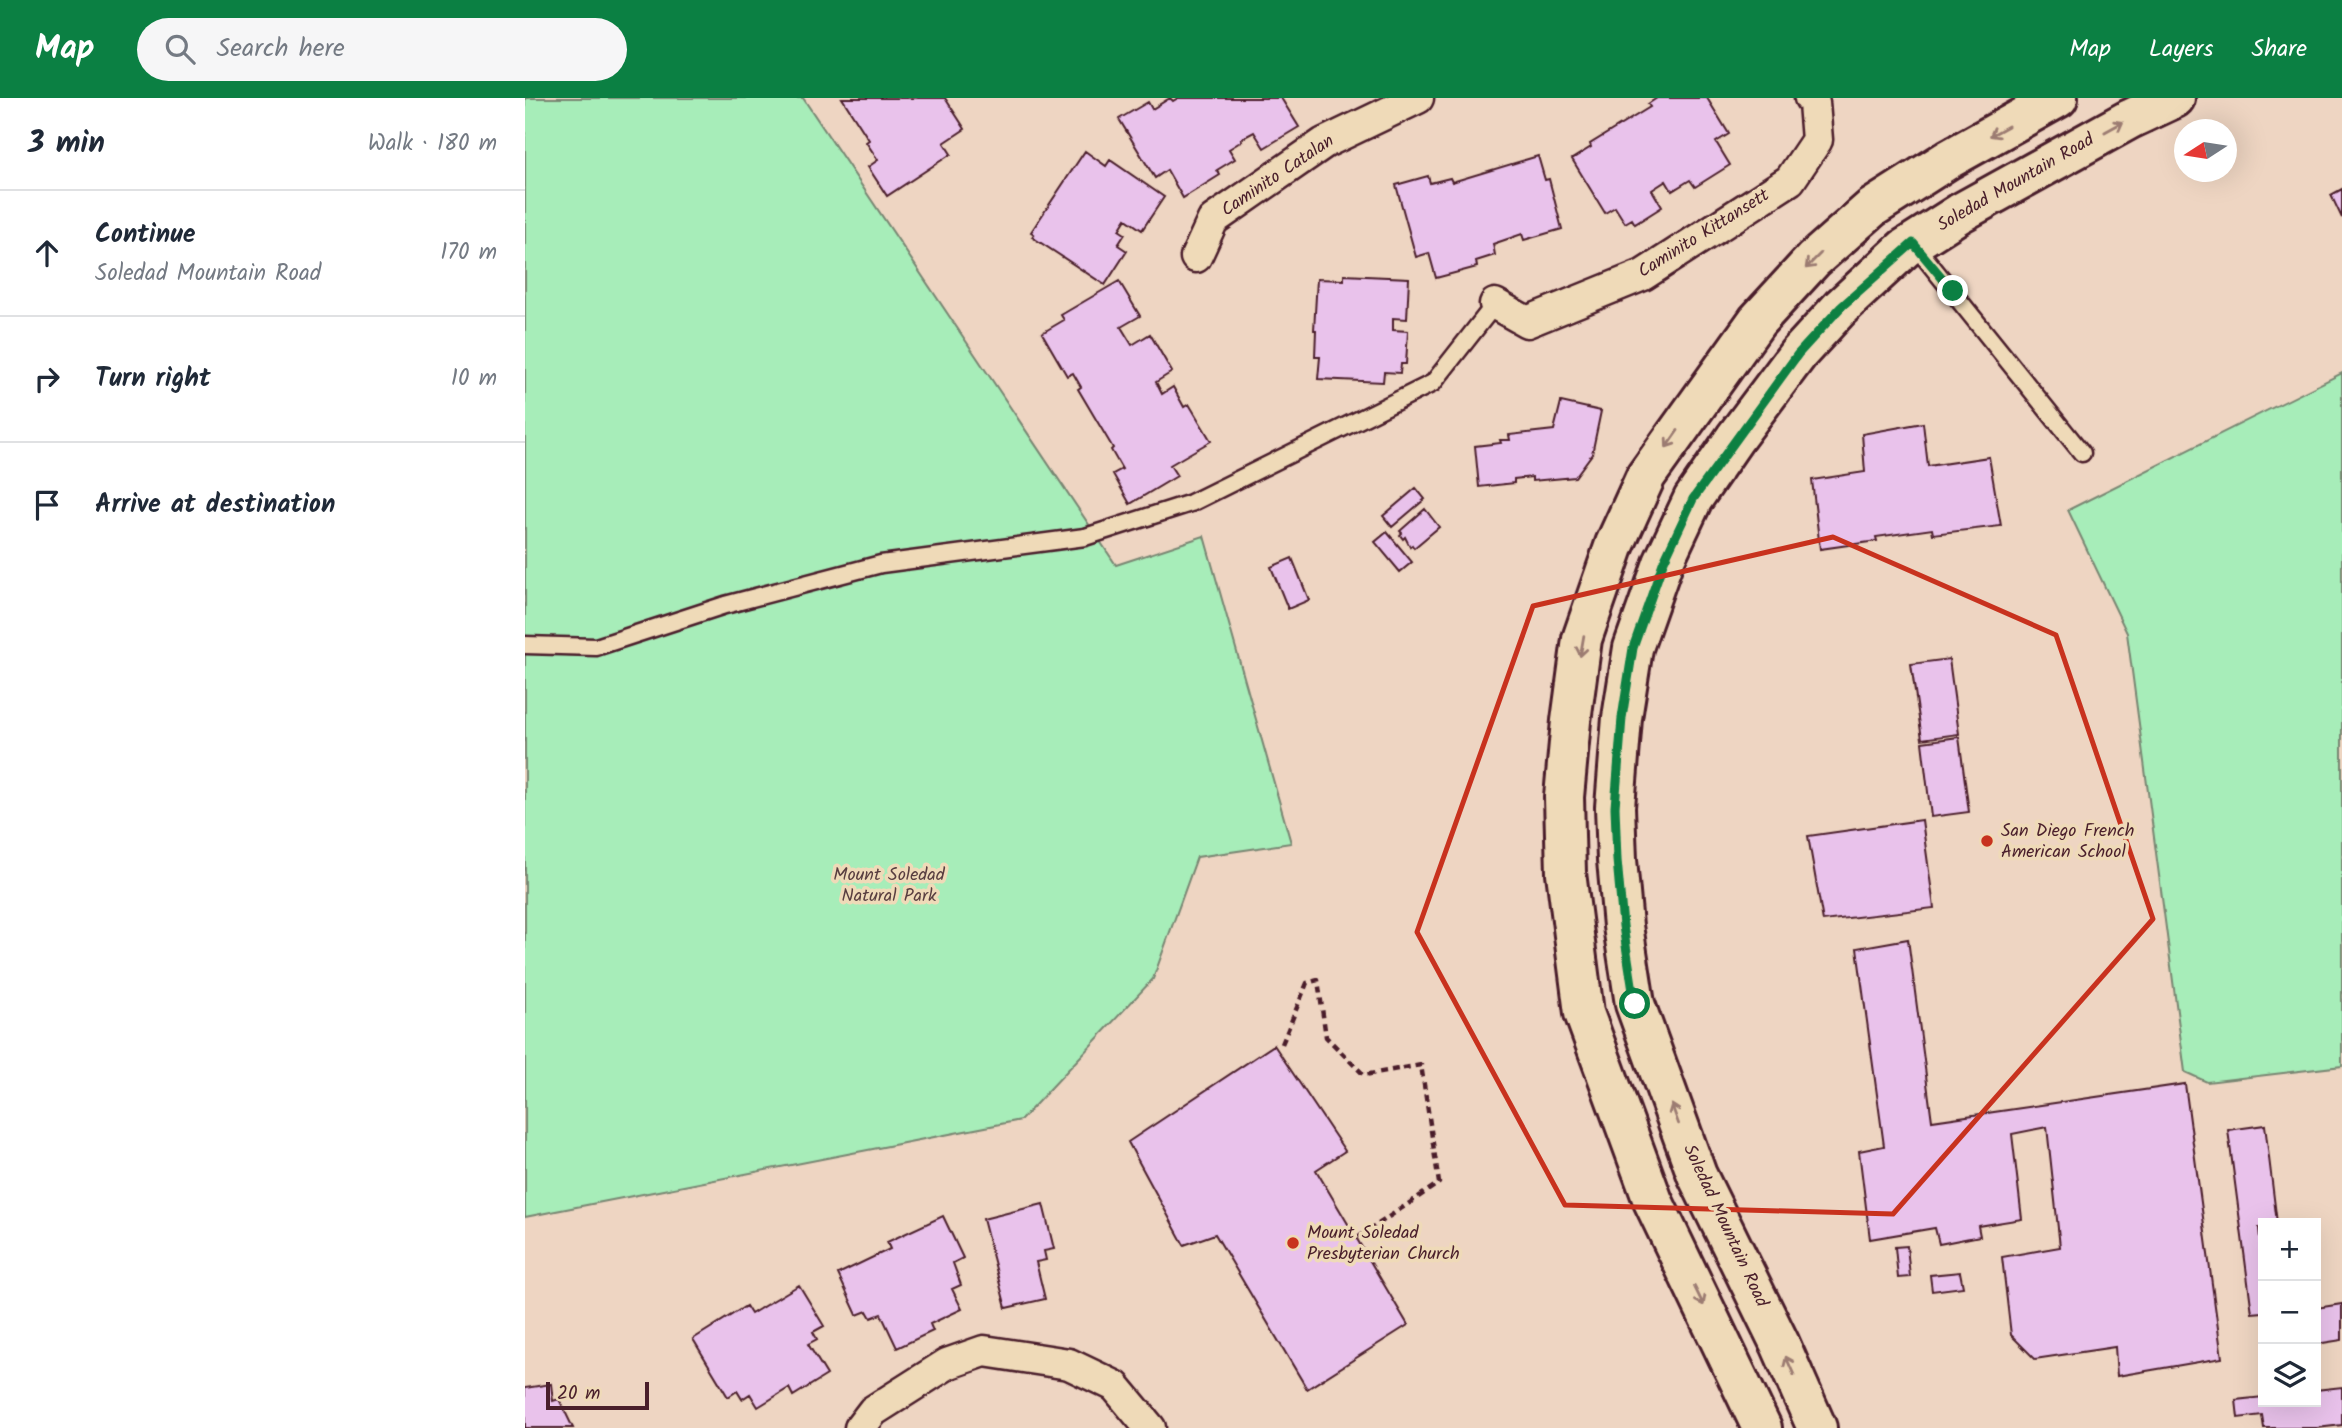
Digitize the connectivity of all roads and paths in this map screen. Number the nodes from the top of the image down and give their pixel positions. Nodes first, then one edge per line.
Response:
1 (1418, 98) edge
2 (1810, 98) edge
3 (2058, 98) edge
4 (2175, 98) edge
5 (1913, 243) junction
6 (1196, 257) dead end
7 (1495, 304) joint
8 (2082, 453) dead end
9 (525, 645) edge
10 (1282, 1044) dead end
11 (1356, 1239) dead end
12 (860, 1428) edge
13 (1150, 1428) edge
14 (1762, 1428) edge
15 (1817, 1428) edge

1 - 6 street, Caminito Catalan
2 - 7 street, Caminito Kittansett
3 -> 14 main road
5 -> 4 main road, Soledad Mountain Road
5 - 8 lane
15 -> 5 main road, Soledad Mountain Road
7 - 9 lane
10 - 11 path
12 - 13 street

